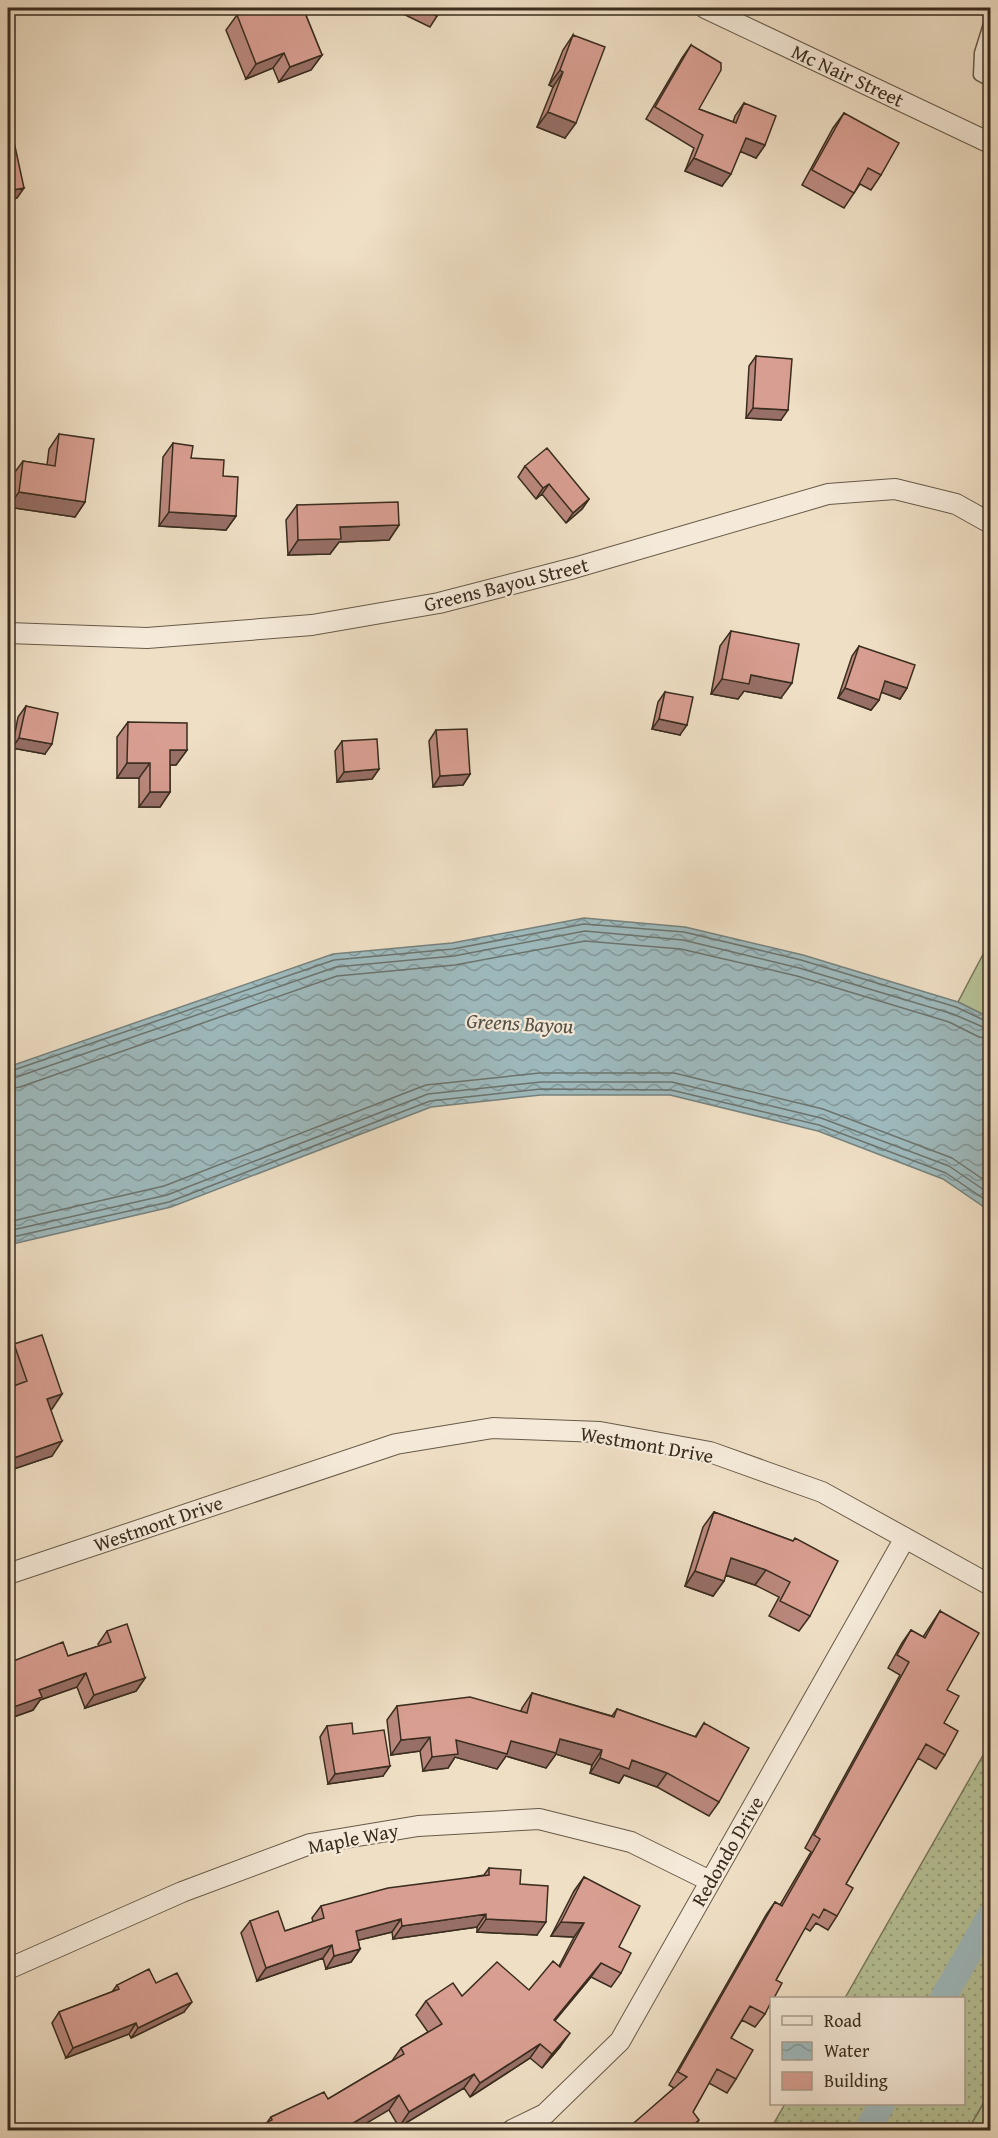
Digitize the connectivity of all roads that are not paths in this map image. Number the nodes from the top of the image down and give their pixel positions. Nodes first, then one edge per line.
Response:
1 (705, 8) edge
2 (990, 21) edge
3 (990, 81) edge
4 (990, 143) edge
5 (990, 523) edge
6 (8, 633) edge
7 (905, 1538) junction
8 (8, 1574) edge
9 (990, 1585) edge
10 (710, 1881) junction
11 (8, 1969) edge
12 (512, 2130) edge

1 - 4 street, Mc Nair Street
2 - 3 lane
5 - 6 street, Greens Bayou Street
7 - 8 street, Westmont Drive
7 - 9 street, Westmont Drive
7 - 10 street, Redondo Drive
10 - 11 street, Maple Way
10 - 12 street, Redondo Drive

